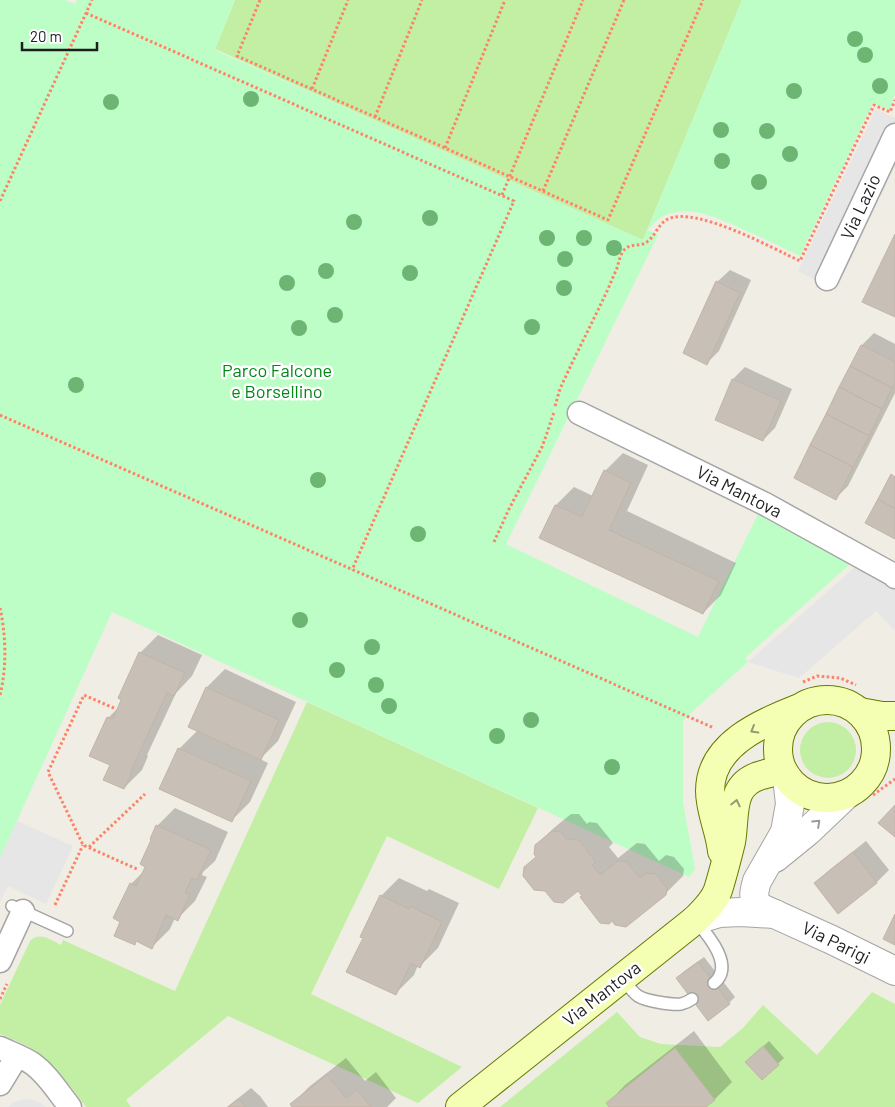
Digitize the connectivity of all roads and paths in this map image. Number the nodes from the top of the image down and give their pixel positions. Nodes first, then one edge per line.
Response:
1 (92, 0) edge
2 (260, 0) edge
3 (348, 0) edge
4 (422, 0) edge
5 (505, 0) edge
6 (584, 0) edge
7 (624, 0) edge
8 (703, 0) edge
9 (86, 13) junction
10 (312, 89) junction
11 (895, 100) edge
12 (375, 117) junction
13 (895, 135) edge
14 (445, 148) junction
15 (510, 176) junction
16 (543, 191) junction
17 (502, 195) junction
18 (0, 201) edge
19 (827, 279) dead end
20 (579, 413) dead end
21 (0, 415) edge
22 (494, 542) dead end
23 (352, 570) junction
24 (895, 576) edge
25 (0, 608) edge
26 (0, 695) edge
27 (114, 708) dead end
28 (798, 709) junction
29 (860, 712) junction
30 (895, 716) edge
31 (721, 731) dead end
32 (895, 765) edge
33 (785, 775) junction
34 (853, 790) junction
35 (145, 794) dead end
36 (83, 844) junction
37 (89, 847) junction
38 (766, 866) junction
39 (724, 868) junction
40 (139, 870) dead end
41 (18, 908) joint
42 (777, 915) junction
43 (695, 920) junction
44 (47, 922) junction
45 (68, 931) dead end
46 (0, 962) edge
47 (895, 971) edge
48 (623, 978) junction
49 (714, 983) dead end
50 (692, 999) dead end
51 (8, 1052) edge
52 (0, 1084) edge
53 (70, 1107) edge
54 (460, 1107) edge

1 - 9 path
2 - 10 path
3 - 10 path
4 - 12 path
5 - 14 path
6 - 15 path
7 - 16 path
8 - 16 path
9 - 17 path
9 - 18 path
10 - 12 path
11 - 22 path
12 - 14 path
13 - 19 street, Via Lazio
14 - 15 path
15 - 16 path
15 - 17 path
17 - 23 path
20 - 24 street, Via Mantova
21 - 23 path
23 - 31 path
25 - 26 path
27 - 36 path
28 - 29 main road, Via Mantova
28 - 33 main road
28 -> 39 main road, Via Mantova
29 - 30 main road, Via Mantova
29 - 34 main road
32 - 34 main road
33 - 34 main road
33 - 38 street, Via Parigi
39 -> 33 main road, Via Mantova
38 -> 34 street, Via Parigi
35 - 37 path
36 - 37 path
36 - 44 path
37 - 40 path
38 - 42 street, Via Parigi
39 - 43 main road, Via Mantova
41 - 44 lane
41 - 46 street
42 - 43 street, Via Parigi
42 - 47 street, Via Parigi
43 - 48 main road, Via Mantova
43 - 49 lane
44 - 45 lane
48 - 50 lane
48 - 54 main road, Via Mantova
51 - 52 street
51 - 53 street

